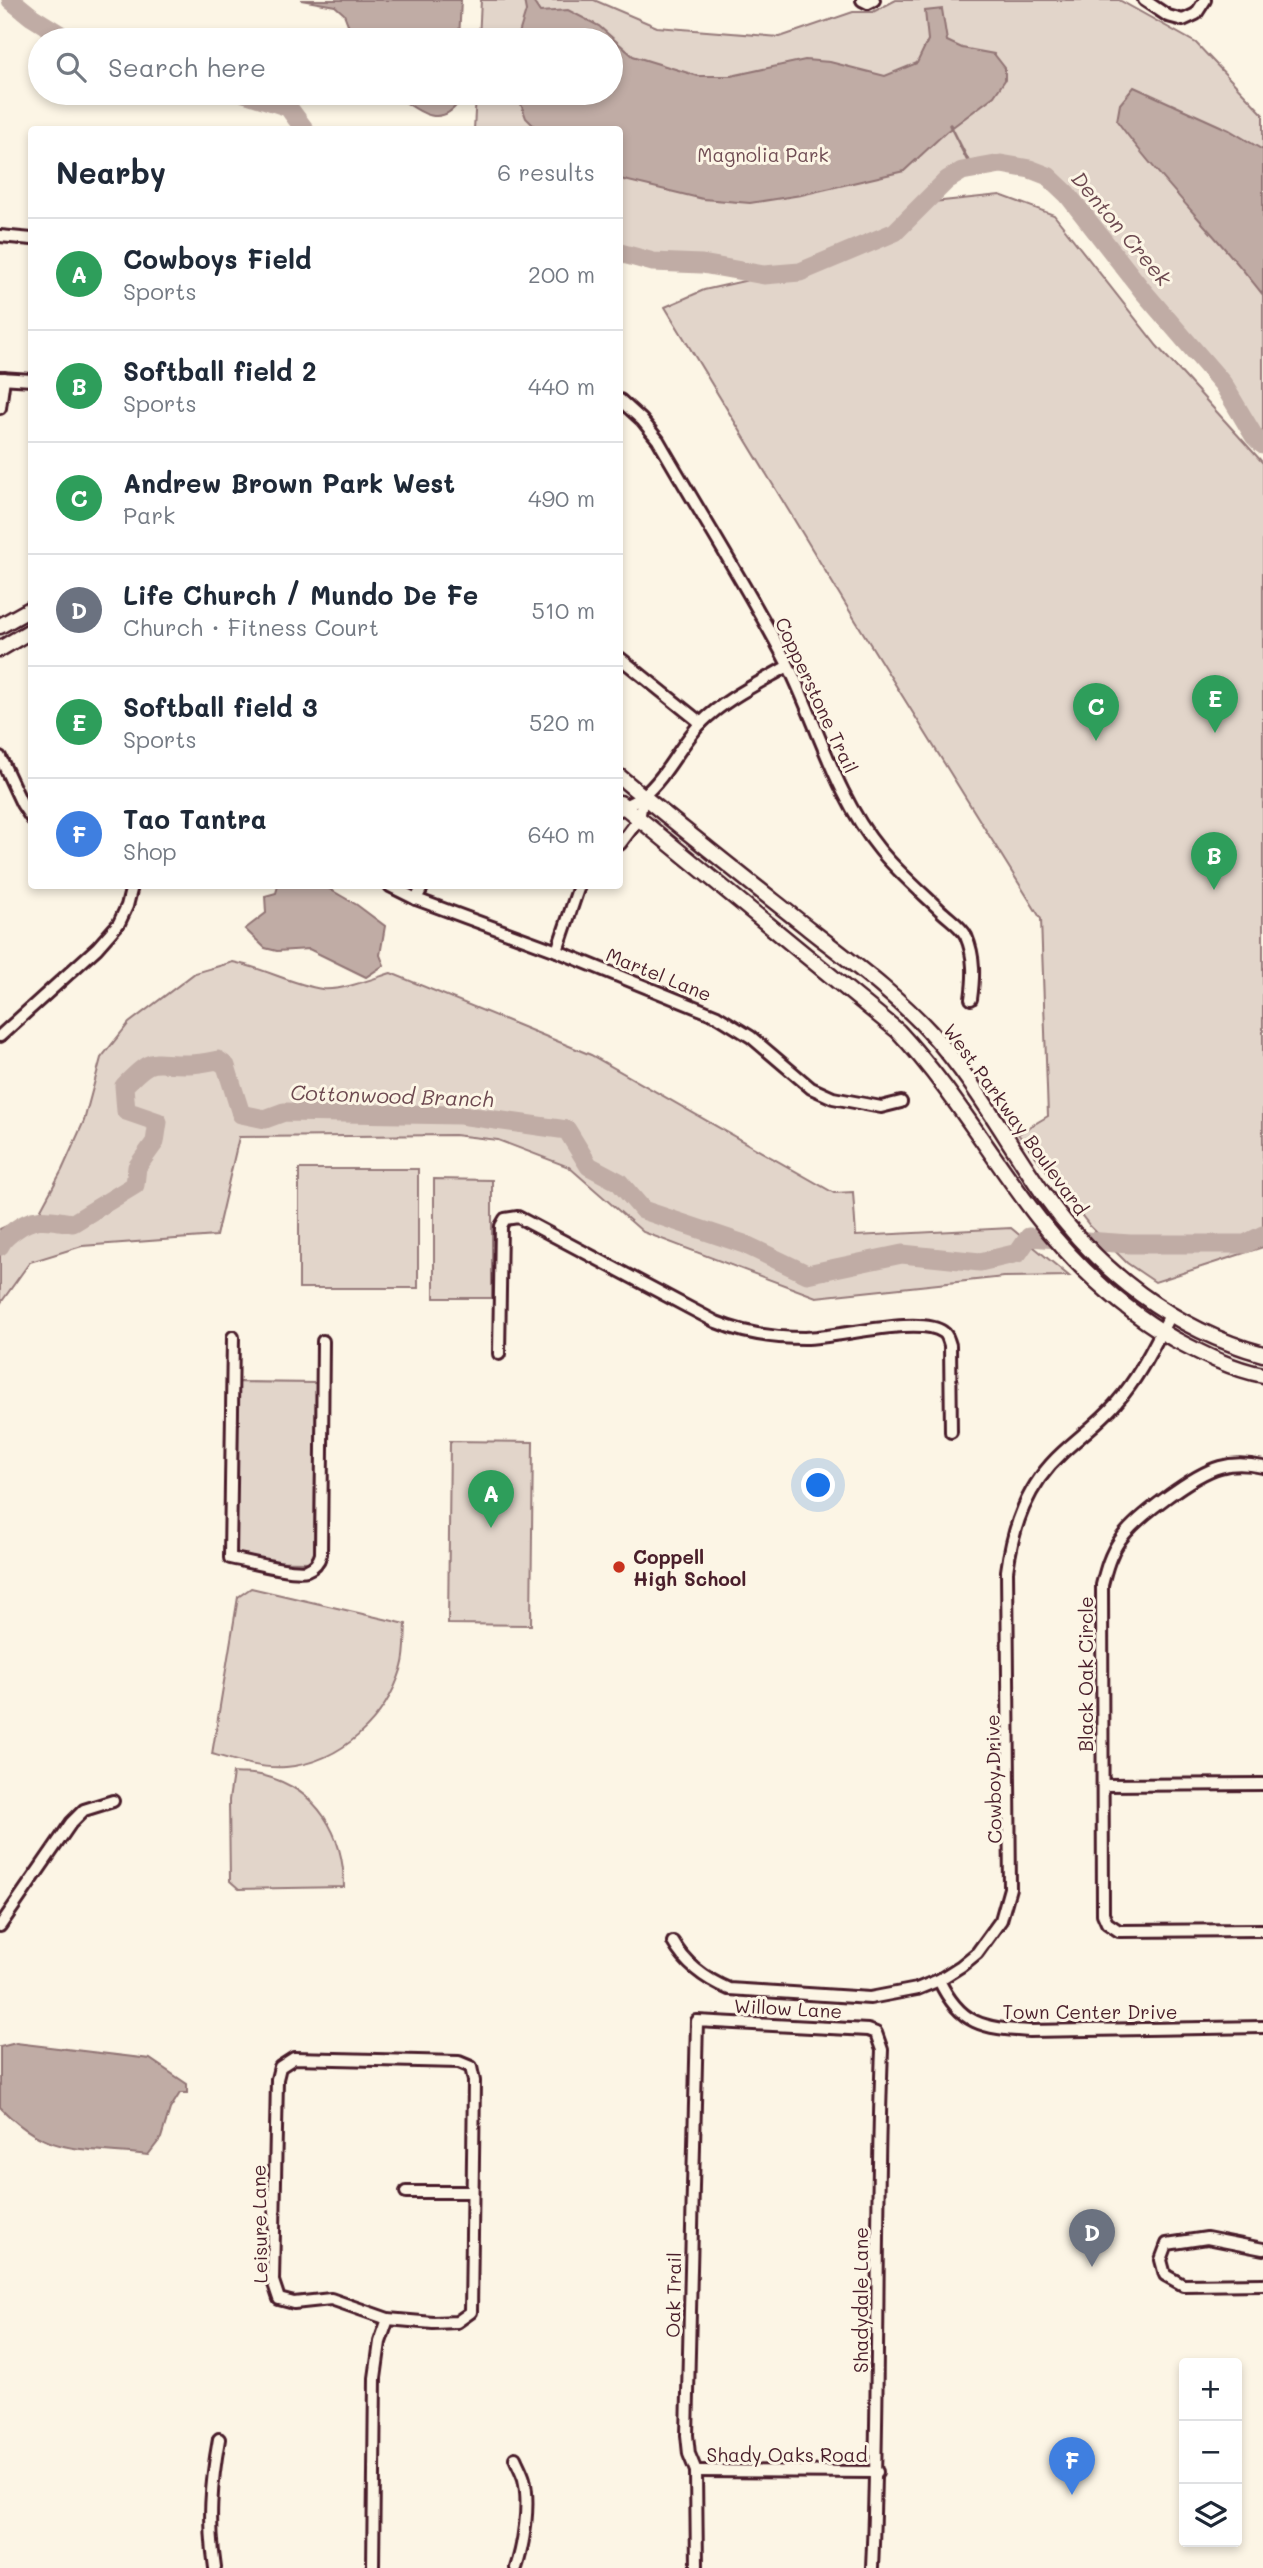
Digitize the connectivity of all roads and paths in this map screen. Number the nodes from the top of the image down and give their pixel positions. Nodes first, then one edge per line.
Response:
1 (1144, 0) edge
2 (1205, 0) edge
3 (0, 236) edge
4 (28, 239) edge
5 (2, 378) edge
6 (28, 380) edge
7 (623, 407) edge
8 (0, 408) edge
9 (28, 610) edge
10 (0, 626) edge
11 (28, 632) edge
12 (0, 649) edge
13 (623, 660) edge
14 (788, 666) junction
15 (701, 723) junction
16 (0, 757) edge
17 (623, 780) edge
18 (643, 797) junction
19 (623, 806) edge
20 (623, 808) edge
21 (28, 813) edge
22 (639, 819) junction
23 (623, 840) edge
24 (131, 889) edge
25 (396, 889) edge
26 (421, 889) edge
27 (578, 889) edge
28 (416, 899) junction
29 (557, 951) junction
30 (971, 999) dead end
31 (0, 1036) edge
32 (901, 1102) dead end
33 (1170, 1315) junction
34 (1161, 1331) junction
35 (233, 1337) dead end
36 (323, 1341) dead end
37 (499, 1354) dead end
38 (1263, 1354) edge
39 (1263, 1375) edge
40 (951, 1432) dead end
41 (1263, 1467) edge
42 (1263, 1784) edge
43 (1103, 1785) junction
44 (113, 1801) dead end
45 (0, 1926) edge
46 (1263, 1930) edge
47 (673, 1942) dead end
48 (939, 1980) junction
49 (697, 2021) joint
50 (1263, 2027) edge
51 (876, 2033) joint
52 (407, 2192) dead end
53 (471, 2192) junction
54 (1263, 2249) edge
55 (1263, 2284) edge
56 (388, 2319) junction
57 (219, 2439) dead end
58 (515, 2458) dead end
59 (696, 2471) junction
60 (877, 2472) junction
61 (215, 2568) edge
62 (373, 2568) edge
63 (516, 2568) edge
64 (697, 2568) edge
65 (873, 2568) edge

1 - 2 street
3 - 4 street
5 - 6 street
5 - 8 street
7 - 14 street, Copperstone Trail
9 - 10 street
11 - 12 street
13 - 15 street
14 - 15 street
14 - 30 street, Copperstone Trail
15 - 18 street
16 - 21 street
17 - 18 street, West Parkway Boulevard
18 - 19 street
18 - 22 street
18 - 33 street, West Parkway Boulevard
20 - 22 street, West Parkway Boulevard
22 - 23 street
22 - 34 street, West Parkway Boulevard
24 - 31 street
25 - 28 street, Martel Lane
26 - 28 street
27 - 29 street
28 - 29 street, Martel Lane
29 - 32 street, Martel Lane
33 - 34 street, Cowboy Drive
33 - 38 street, West Parkway Boulevard
34 - 39 street, West Parkway Boulevard
34 - 48 street, Cowboy Drive
35 - 36 street
37 - 40 street
41 - 43 street, Black Oak Circle
42 - 43 street
43 - 46 street, Black Oak Circle
44 - 45 street
47 - 48 street, Cowboy Drive
48 - 50 street, Town Center Drive
49 - 51 street, Willow Lane
49 - 59 street, Oak Trail
51 - 60 street, Shadydale Lane
52 - 53 street
53 - 56 street, Leisure Lane
53 - 56 street, Leisure Lane
54 - 55 street
56 - 62 street
57 - 61 street
58 - 63 street
59 - 60 street, Shady Oaks Road
59 - 64 street, Oak Trail
60 - 65 street, Shadydale Lane

